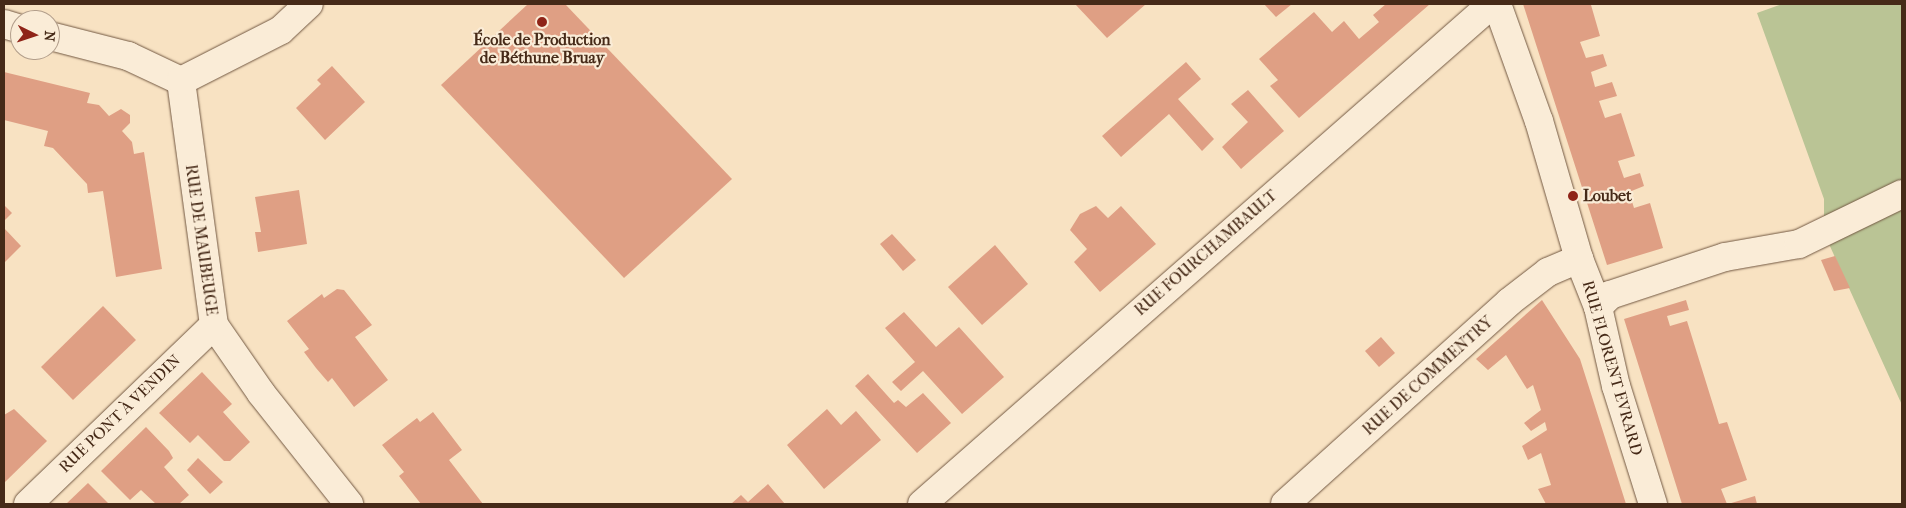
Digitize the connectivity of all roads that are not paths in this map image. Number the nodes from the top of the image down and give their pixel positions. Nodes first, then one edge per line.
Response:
1 (309, 4) edge
2 (1492, 4) edge
3 (1497, 4) edge
4 (60, 39) edge
5 (181, 81) junction
6 (1902, 194) edge
7 (1579, 259) junction
8 (1598, 307) junction
9 (214, 325) junction
10 (28, 504) edge
11 (349, 504) edge
12 (922, 504) edge
13 (1285, 504) edge
14 (1653, 504) edge

1 - 5 street
2 - 12 street, RUE FOURCHAMBAULT
3 - 7 street, RUE FLORENT EVRARD
4 - 5 street
5 - 9 street, RUE DE MAUBEUGE
6 - 8 street
7 - 8 street, RUE FLORENT EVRARD
7 - 13 street, RUE DE COMMENTRY
8 - 14 street, RUE FLORENT EVRARD
9 - 10 street, RUE PONT À VENDIN
9 - 11 street, RUE DE MAUBEUGE

